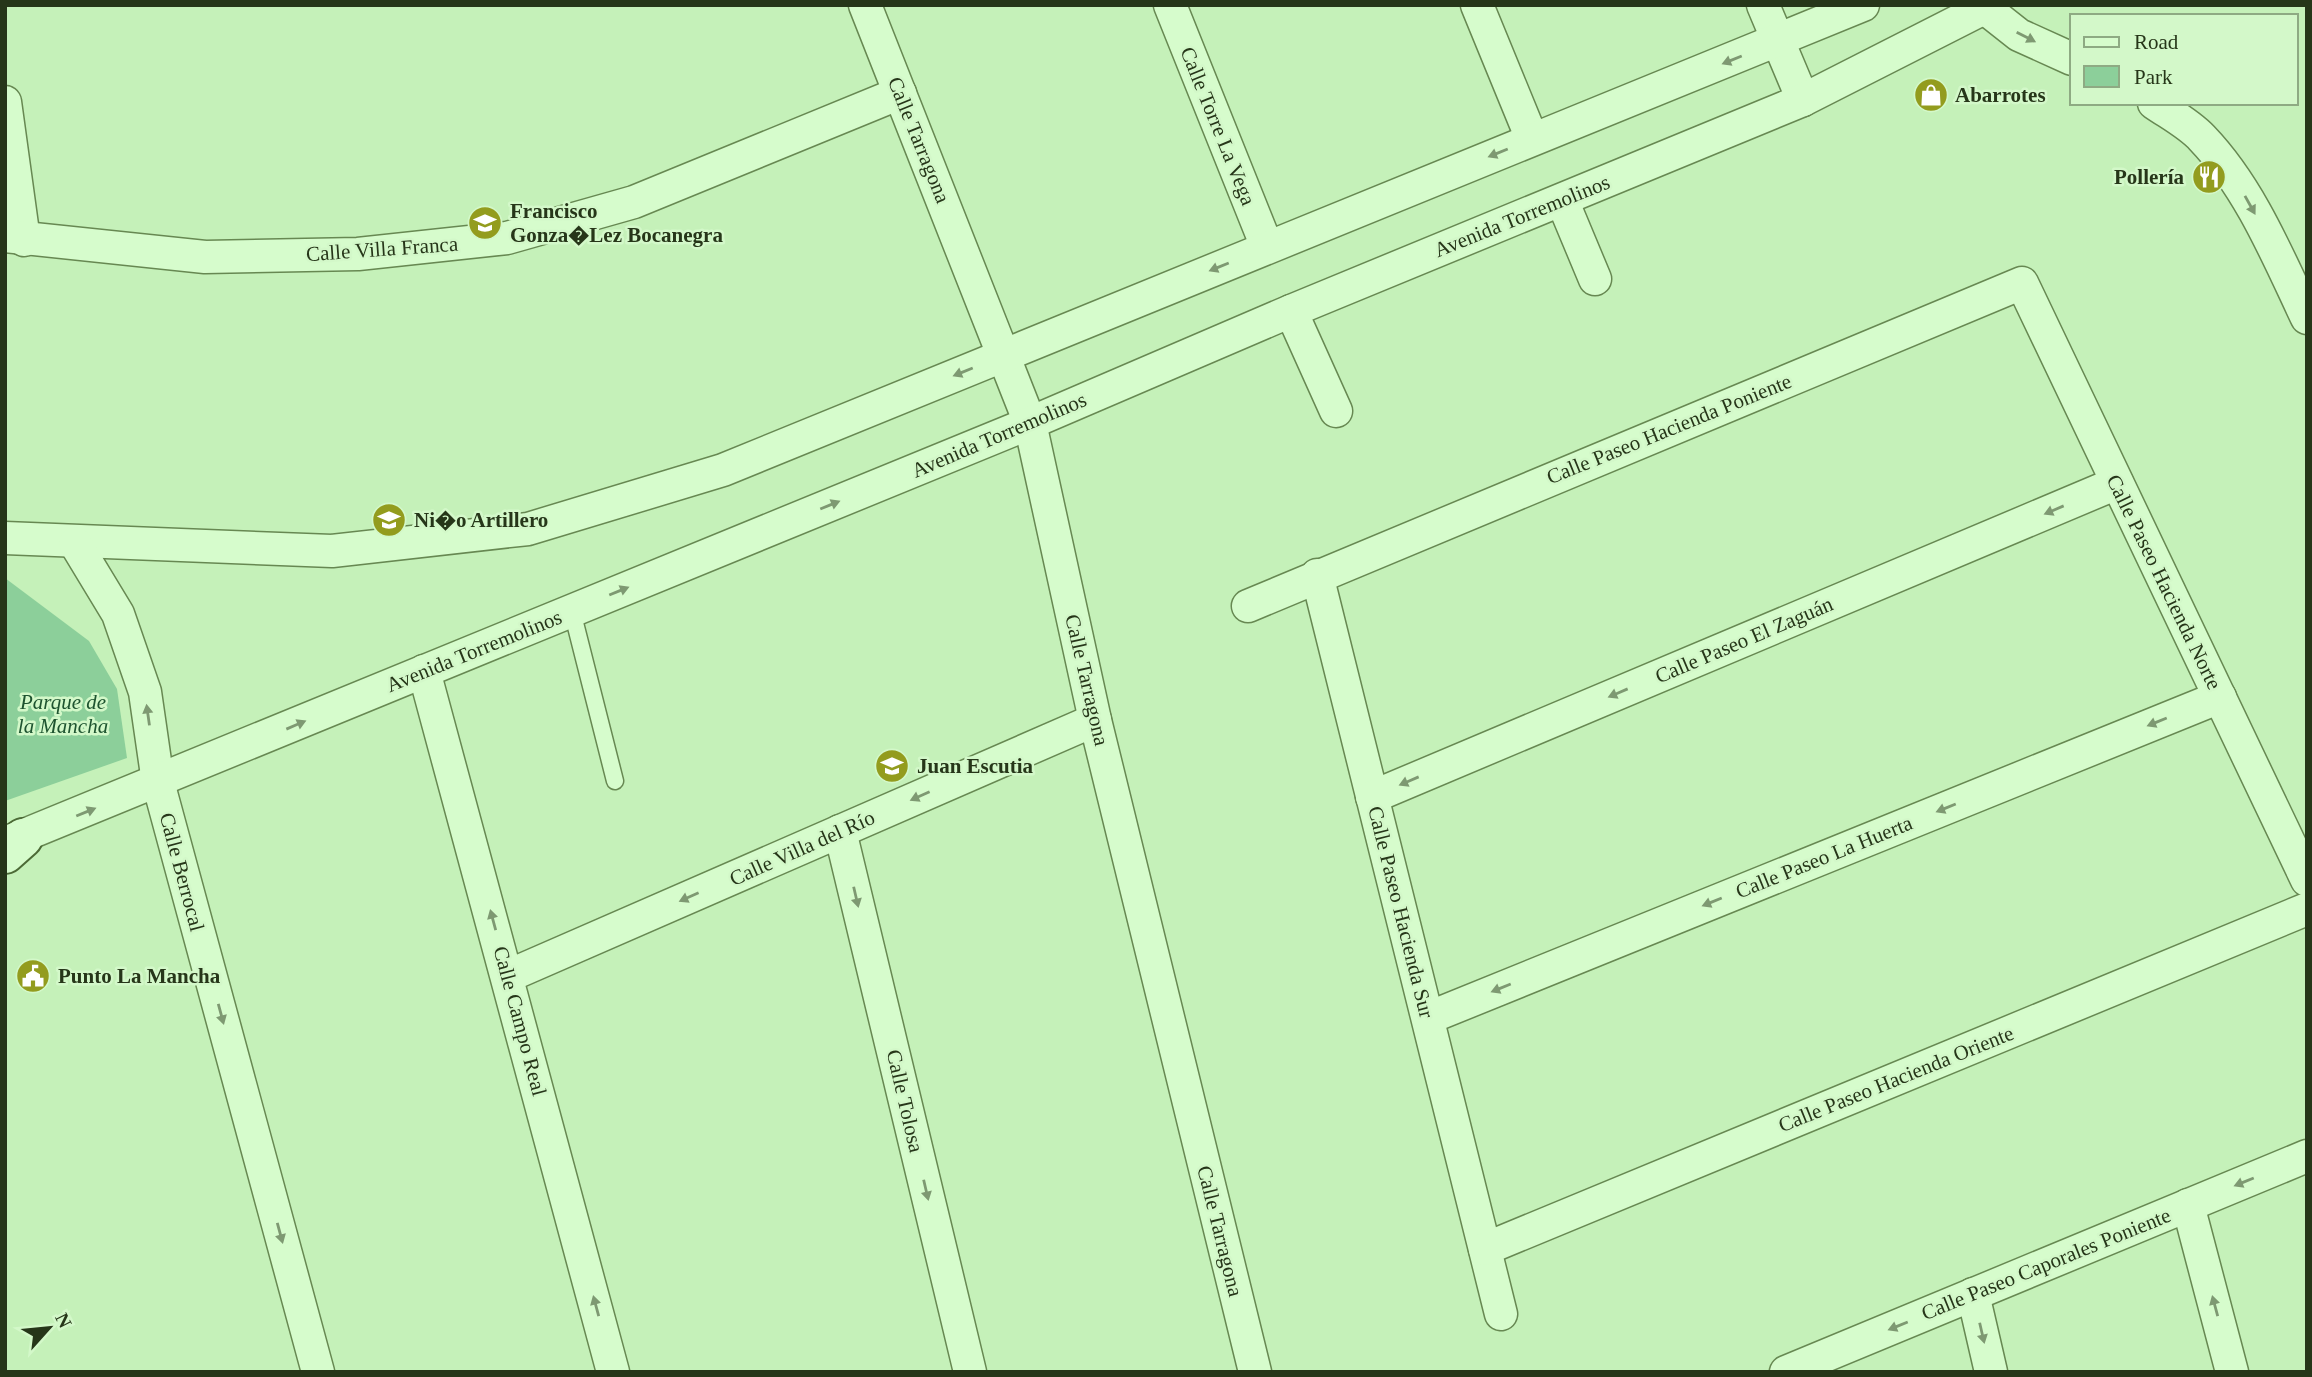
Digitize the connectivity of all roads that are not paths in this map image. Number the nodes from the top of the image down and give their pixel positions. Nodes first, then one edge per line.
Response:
1 (865, 5) edge
2 (1170, 5) edge
3 (1477, 5) edge
4 (1763, 5) edge
5 (1863, 5) edge
6 (1985, 7) edge
7 (1778, 42) junction
8 (2070, 58) edge
9 (900, 93) junction
10 (1803, 100) junction
11 (5, 102) edge
12 (2157, 105) edge
13 (1532, 139) junction
14 (1562, 200) junction
15 (15, 238) edge
16 (1267, 247) junction
17 (1595, 279) dead end
18 (2022, 284) joint
19 (1291, 311) junction
20 (2307, 318) edge
21 (1005, 355) junction
22 (1336, 411) dead end
23 (1030, 423) junction
24 (2117, 483) junction
25 (5, 538) edge
26 (75, 543) junction
27 (1317, 575) junction
28 (1248, 607) dead end
29 (572, 611) junction
30 (424, 671) junction
31 (2220, 696) junction
32 (1095, 720) junction
33 (615, 781) dead end
34 (158, 782) junction
35 (1372, 797) junction
36 (840, 831) junction
37 (11, 845) edge
38 (2303, 864) edge
39 (2307, 909) edge
40 (508, 976) junction
41 (1428, 1018) junction
42 (2307, 1156) edge
43 (2188, 1205) junction
44 (1485, 1249) junction
45 (1973, 1294) junction
46 (1502, 1314) dead end
47 (318, 1372) edge
48 (613, 1372) edge
49 (970, 1372) edge
50 (1255, 1372) edge
51 (1786, 1372) edge
52 (1991, 1372) edge
53 (2232, 1372) edge

1 - 9 street, Calle Tarragona
2 - 16 street, Calle Torre La Vega
3 - 13 street
4 - 7 street
5 - 7 street
6 -> 8 street, Avenida Torremolinos
6 - 10 street, Avenida Torremolinos
7 - 10 street
7 -> 13 street
9 - 15 street, Calle Villa Franca
9 - 21 street, Calle Tarragona
10 - 14 street, Avenida Torremolinos
11 - 15 street
12 -> 20 street
13 -> 16 street
14 - 17 street
14 - 19 street, Avenida Torremolinos
16 -> 21 street
18 - 24 street, Calle Paseo Hacienda Norte
18 - 27 street, Calle Paseo Hacienda Poniente
19 - 22 street
19 - 23 street, Avenida Torremolinos
21 - 23 street, Calle Tarragona
21 -> 26 street
29 -> 23 street, Avenida Torremolinos
23 - 32 street, Calle Tarragona
24 - 31 street, Calle Paseo Hacienda Norte
24 -> 35 street, Calle Paseo El Zaguán
25 - 26 street
34 -> 26 street, Calle Berrocal
27 - 28 street, Calle Paseo Hacienda Poniente
27 - 35 street, Calle Paseo Hacienda Sur
29 - 30 street, Avenida Torremolinos
29 - 33 lane
34 -> 30 street, Avenida Torremolinos
40 -> 30 street, Calle Campo Real
31 - 38 street, Calle Paseo Hacienda Norte
31 -> 41 street, Calle Paseo La Huerta
32 -> 36 street, Calle Villa del Río
32 - 50 street, Calle Tarragona
37 -> 34 street, Avenida Torremolinos
34 -> 47 street, Calle Berrocal
35 - 41 street, Calle Paseo Hacienda Sur
36 -> 40 street, Calle Villa del Río
36 -> 49 street, Calle Tolosa
39 - 44 street, Calle Paseo Hacienda Oriente
48 -> 40 street, Calle Campo Real
41 - 44 street, Calle Paseo Hacienda Sur
42 -> 43 street, Calle Paseo Caporales Poniente
43 - 45 street, Calle Paseo Caporales Poniente
53 -> 43 street
44 - 46 street, Calle Paseo Hacienda Sur
45 -> 51 street, Calle Paseo Caporales Poniente
45 -> 52 street

